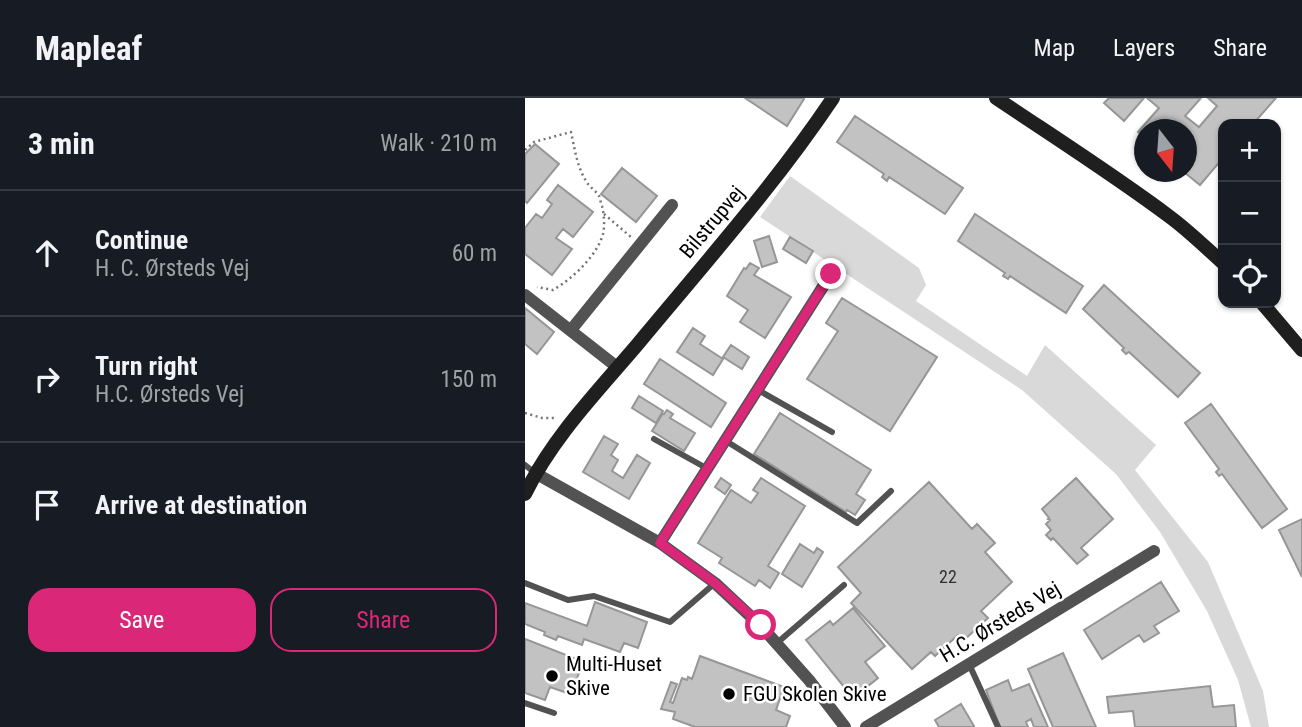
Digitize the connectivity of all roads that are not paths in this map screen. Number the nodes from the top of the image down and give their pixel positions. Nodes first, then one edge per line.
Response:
1 (833, 98) edge
2 (996, 98) edge
3 (673, 205) dead end
4 (1218, 259) edge
5 (831, 274) dead end
6 (528, 289) edge
7 (1266, 308) edge
8 (571, 330) junction
9 (1302, 350) edge
10 (617, 368) junction
11 (758, 390) junction
12 (832, 432) dead end
13 (654, 439) dead end
14 (726, 441) junction
15 (530, 469) edge
16 (708, 469) junction
17 (891, 491) dead end
18 (525, 494) edge
19 (660, 543) junction
20 (1154, 551) dead end
21 (525, 583) edge
22 (715, 583) junction
23 (844, 585) dead end
24 (777, 643) junction
25 (969, 664) junction
26 (525, 703) edge
27 (554, 713) dead end
28 (845, 727) edge
29 (866, 727) edge
30 (998, 727) edge

1 - 10 street, Bilstrupvej
2 - 4 street
3 - 8 street, Bilstrupvej
5 - 11 street
6 - 8 street
7 - 9 street
8 - 10 street
10 - 15 street, Bilstrupvej
11 - 12 lane
11 - 14 street
13 - 16 lane
14 - 16 street
14 - 17 lane
15 - 18 street, Bilstrupvej
15 - 19 street
16 - 19 street
19 - 22 street
20 - 25 street, H.C. Ørsteds Vej
21 - 22 lane
22 - 24 street
23 - 24 lane
24 - 28 street
25 - 29 street, H.C. Ørsteds Vej
25 - 30 lane
26 - 27 lane

